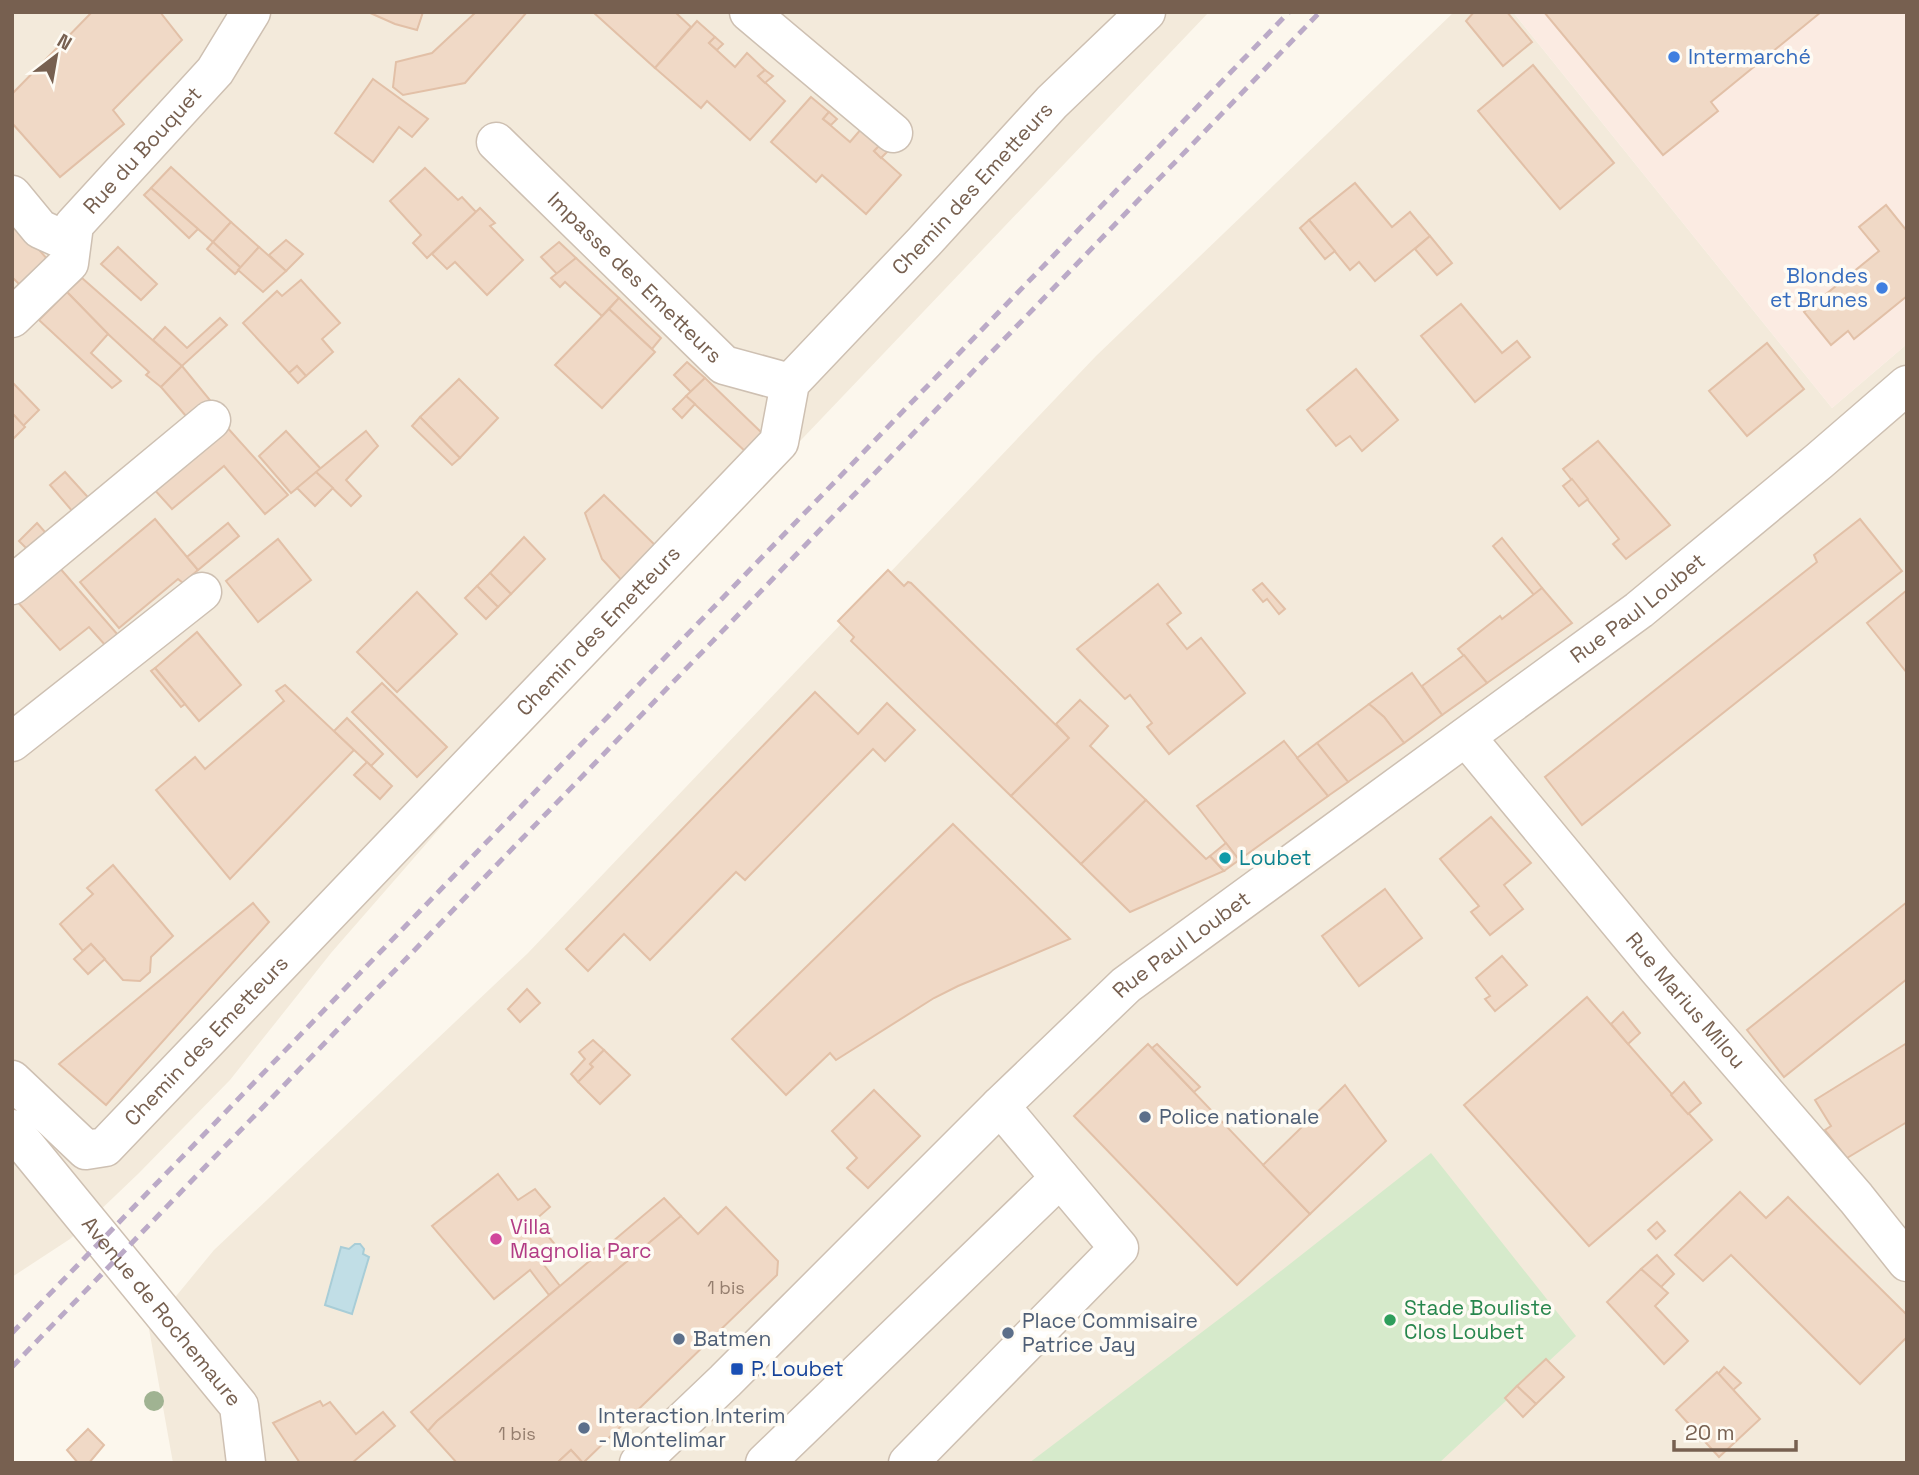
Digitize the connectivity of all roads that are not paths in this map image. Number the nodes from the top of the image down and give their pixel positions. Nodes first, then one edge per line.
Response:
1 (251, 12) edge
2 (749, 12) edge
3 (1146, 12) edge
4 (893, 133) dead end
5 (496, 142) dead end
6 (12, 195) edge
7 (71, 243) junction
8 (12, 318) edge
9 (790, 383) junction
10 (1907, 384) edge
11 (211, 420) dead end
12 (12, 585) edge
13 (202, 592) dead end
14 (1466, 737) junction
15 (12, 742) edge
16 (12, 1080) edge
17 (1000, 1106) junction
18 (12, 1129) edge
19 (1060, 1178) junction
20 (1907, 1262) edge
21 (648, 1460) edge
22 (246, 1463) edge
23 (765, 1463) edge
24 (908, 1463) edge

1 - 7 street, Rue du Bouquet
2 - 4 street
3 - 9 street, Chemin des Emetteurs
5 - 9 street, Impasse des Emetteurs
6 - 7 street
7 - 8 street, Rue du Bouquet
9 - 16 street, Chemin des Emetteurs
10 - 14 street, Rue Paul Loubet
11 - 12 street
13 - 15 street
14 - 17 street, Rue Paul Loubet
14 - 20 street, Rue Marius Milou
17 - 19 street
17 - 21 street, Rue Paul Loubet
18 - 22 street, Avenue de Rochemaure
19 - 23 street
19 - 24 street

